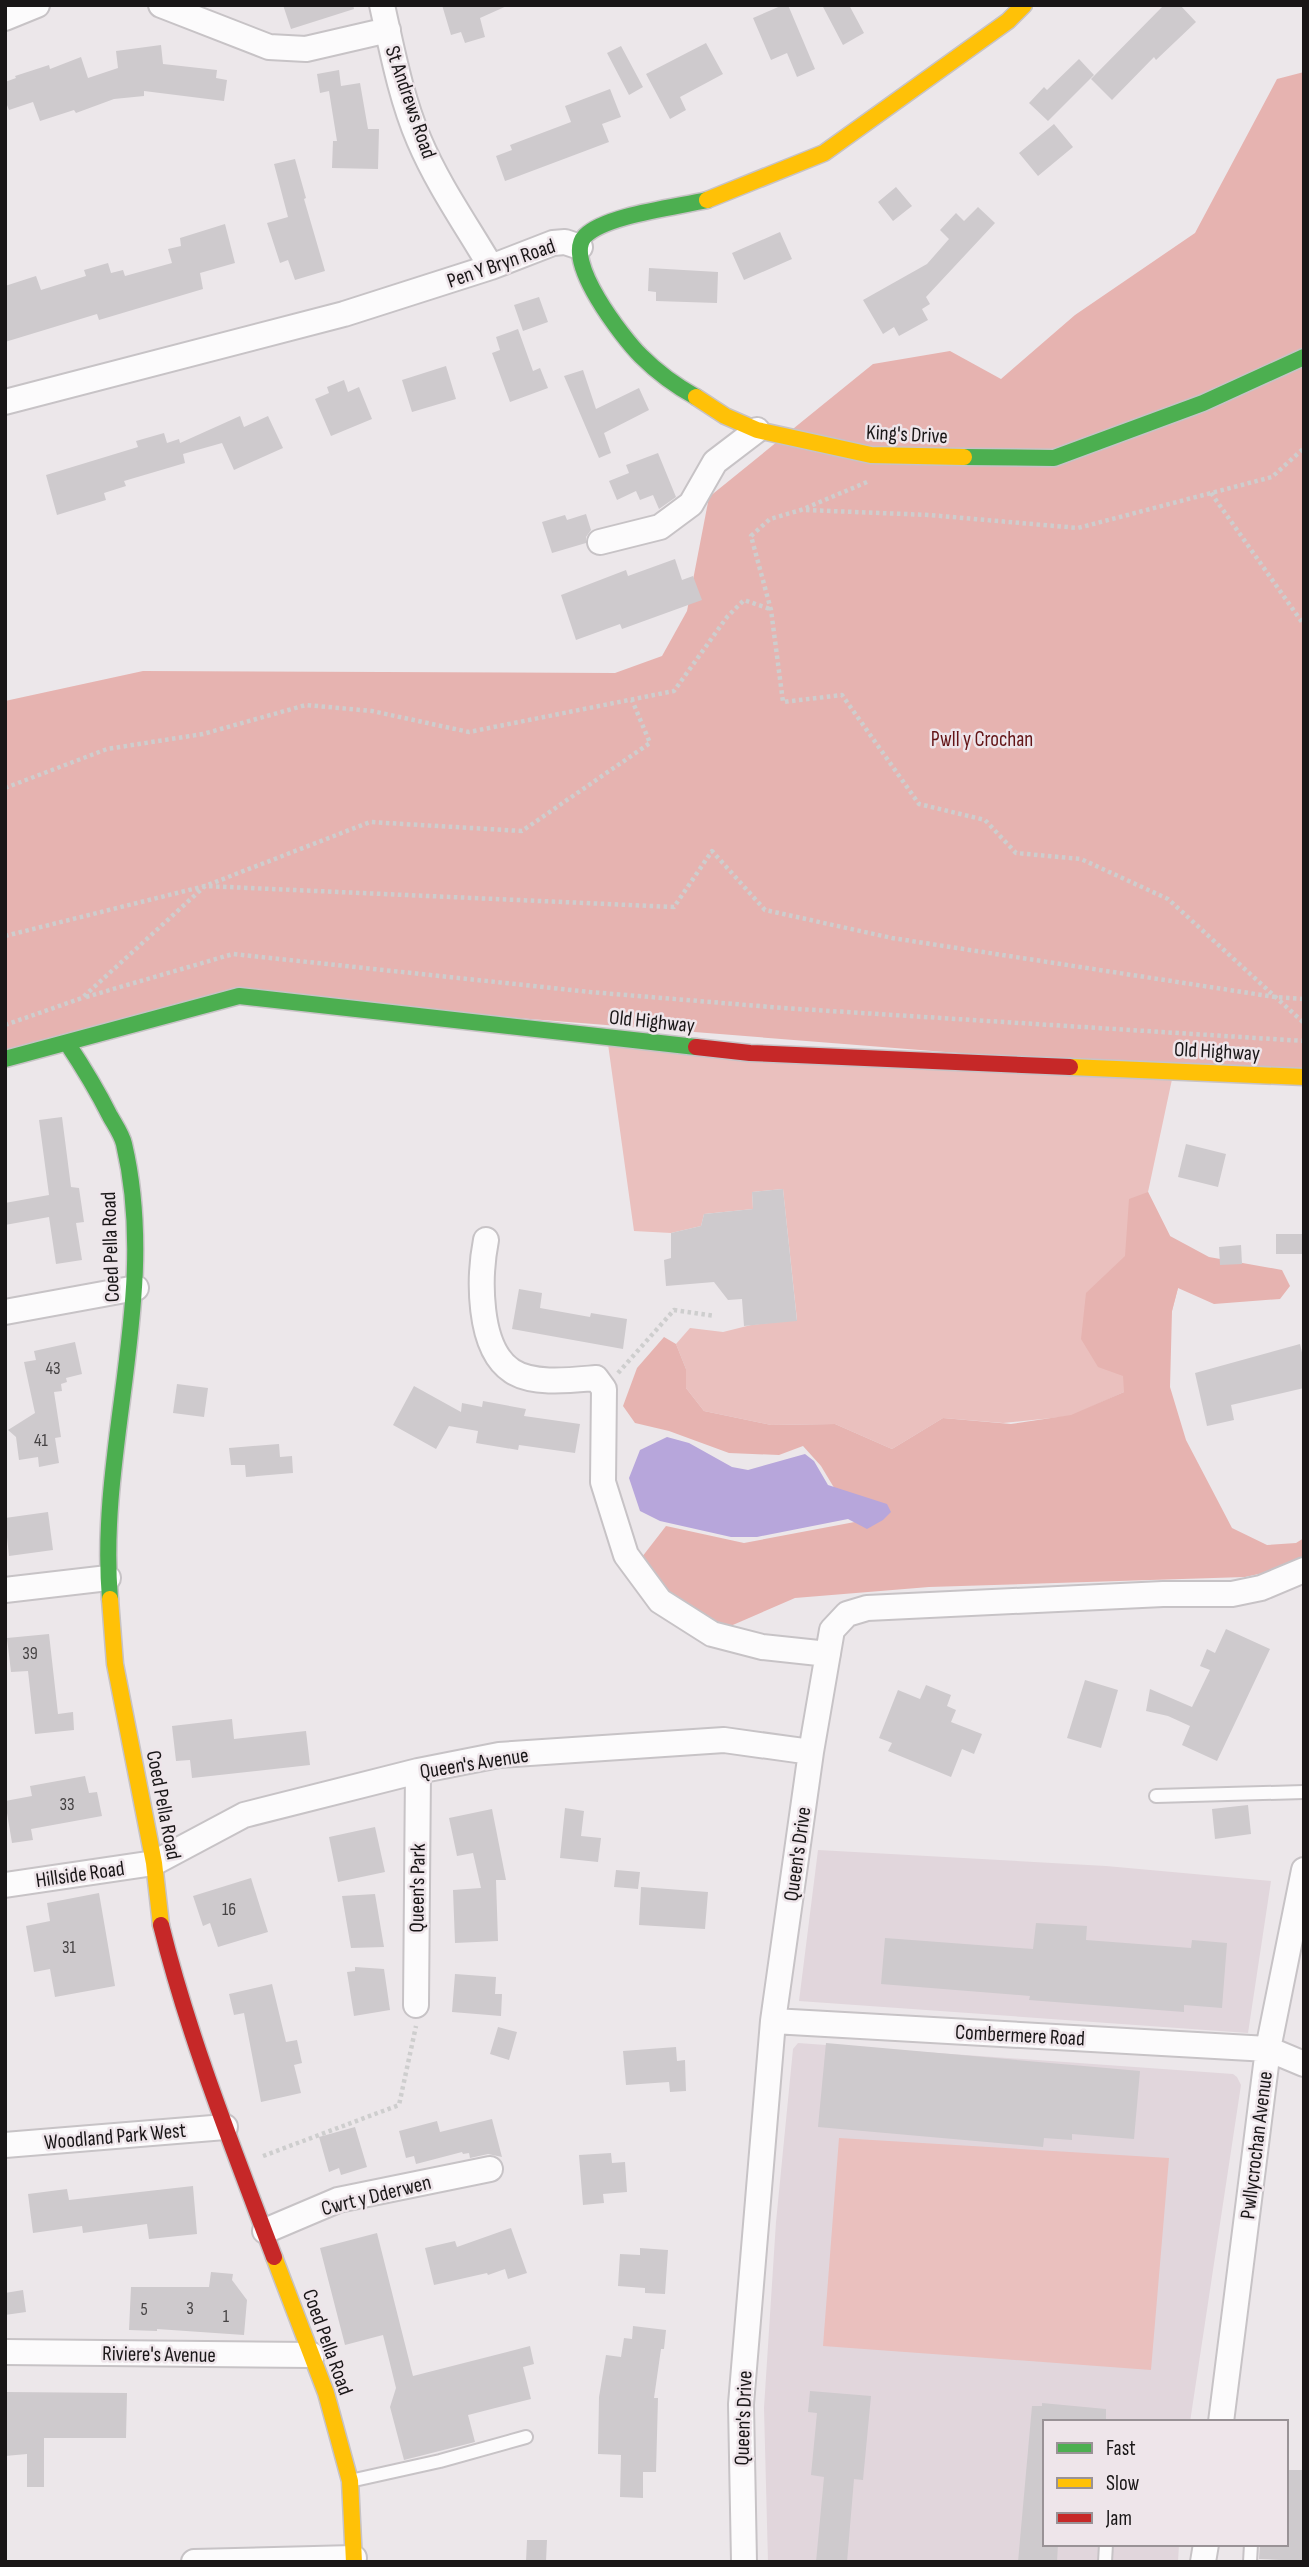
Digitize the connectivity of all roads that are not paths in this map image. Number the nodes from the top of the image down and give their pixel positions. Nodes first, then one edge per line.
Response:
1 (37, 5) edge
2 (161, 5) edge
3 (382, 5) edge
4 (1024, 5) edge
5 (5, 18) edge
6 (388, 30) junction
7 (580, 247) junction
8 (491, 267) junction
9 (1304, 357) edge
10 (5, 402) edge
11 (757, 430) junction
12 (600, 542) dead end
13 (67, 1043) junction
14 (5, 1059) edge
15 (1304, 1077) edge
16 (486, 1240) dead end
17 (136, 1288) junction
18 (5, 1311) edge
19 (1304, 1570) edge
20 (108, 1578) junction
21 (5, 1590) edge
22 (828, 1654) junction
23 (811, 1752) junction
24 (418, 1771) junction
25 (1304, 1793) edge
26 (1156, 1796) dead end
27 (154, 1863) junction
28 (1304, 1870) edge
29 (5, 1885) edge
30 (416, 2004) road end
31 (773, 2021) junction
32 (1268, 2049) junction
33 (1304, 2064) edge
34 (225, 2127) junction
35 (5, 2145) edge
36 (490, 2169) dead end
37 (265, 2231) junction
38 (5, 2352) edge
39 (312, 2355) junction
40 (1221, 2420) edge
41 (526, 2437) dead end
42 (350, 2481) junction
43 (354, 2560) edge
44 (194, 2562) edge
45 (744, 2562) edge

1 - 5 street
2 - 6 street
3 - 6 street, St Andrews Road
4 - 7 street, Pen Y Bryn Road
6 - 8 street, St Andrews Road
7 - 8 street, Pen Y Bryn Road
7 - 11 street, King's Drive
8 - 10 street, Pen Y Bryn Road
9 - 11 street, King's Drive
11 - 12 street
13 - 14 street, Old Highway
13 - 15 street, Old Highway
13 - 17 street, Coed Pella Road
16 - 22 street
17 - 18 street
17 - 20 street, Coed Pella Road
19 - 22 street, Queen's Drive
20 - 21 street
20 - 27 street, Coed Pella Road
22 - 23 street, Queen's Drive
23 - 24 street, Queen's Avenue
23 - 31 street, Queen's Drive
24 - 27 street, Queen's Avenue
24 - 30 street, Queen's Park
25 - 26 lane
27 - 29 street, Hillside Road
27 - 34 street, Coed Pella Road
28 - 32 street, Pwllycrochan Avenue
31 - 32 street, Combermere Road
31 - 45 street, Queen's Drive
32 - 33 street, Combermere Road
32 - 40 street, Pwllycrochan Avenue
34 - 35 street, Woodland Park West
34 - 37 street, Coed Pella Road
36 - 37 street, Cwrt y Dderwen
37 - 39 street, Coed Pella Road
38 - 39 street, Riviere's Avenue
39 - 42 street, Coed Pella Road
41 - 42 lane
42 - 43 street, Coed Pella Road
43 - 44 street

